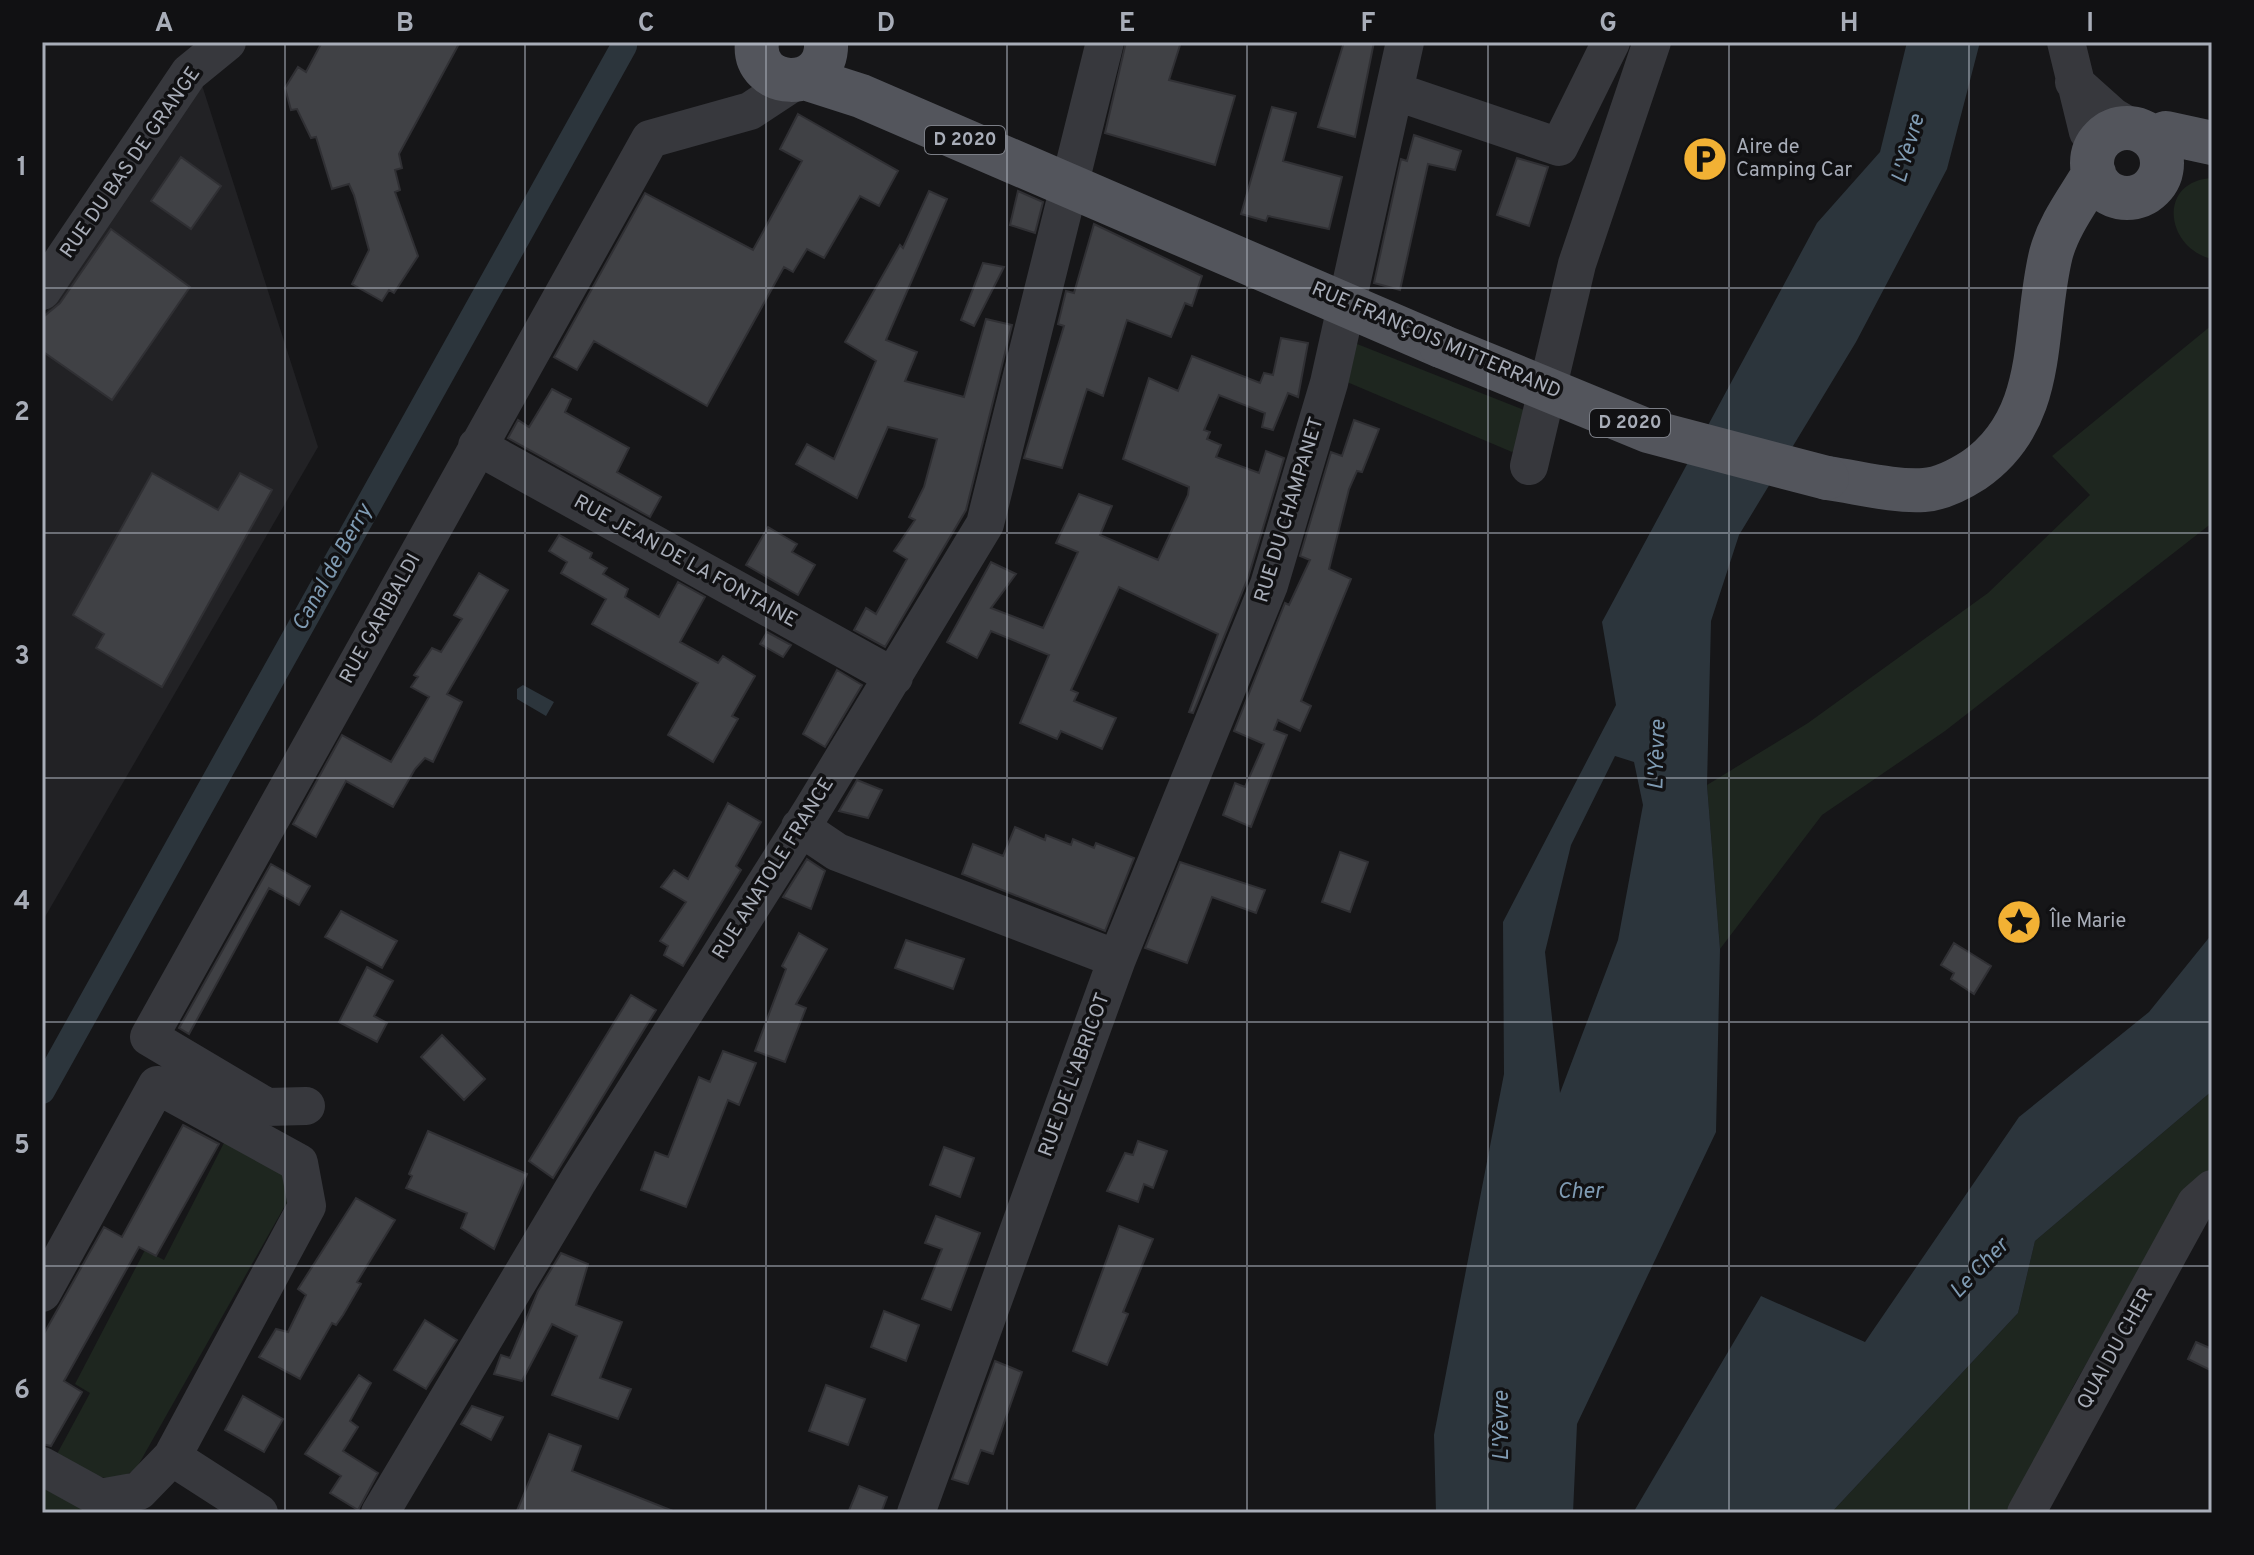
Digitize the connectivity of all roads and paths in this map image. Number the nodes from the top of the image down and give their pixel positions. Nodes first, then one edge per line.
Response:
1 (227, 42) edge
2 (1105, 42) edge
3 (1405, 42) edge
4 (1611, 42) edge
5 (1652, 42) edge
6 (2066, 42) edge
7 (785, 56) edge
8 (1394, 91) junction
9 (2212, 143) edge
10 (2127, 160) junction
11 (2212, 162) edge
12 (1069, 184) junction
13 (42, 291) edge
14 (1347, 304) junction
15 (477, 446) junction
16 (1529, 466) dead end
17 (894, 677) junction
18 (800, 827) junction
19 (1117, 959) junction
20 (306, 1106) dead end
21 (2207, 1203) edge
22 (42, 1293) edge
23 (172, 1457) junction
24 (42, 1466) edge
25 (259, 1513) edge
26 (380, 1513) edge
27 (916, 1513) edge
28 (2026, 1513) edge

1 - 13 street, RUE DU BAS DE GRANGE
2 - 12 street, RUE ANATOLE FRANCE
3 - 8 street, RUE DU CHAMPANET
4 - 8 street
5 - 16 street
6 - 10 street
7 - 12 main road, RUE FRANÇOIS MITTERRAND / D 2020
7 - 15 street, RUE GARIBALDI
8 - 14 street, RUE DU CHAMPANET
9 - 10 main road
10 - 11 main road
10 - 14 main road, RUE FRANÇOIS MITTERRAND / D 2020, bridge
12 - 14 main road, RUE FRANÇOIS MITTERRAND / D 2020
12 - 17 street, RUE ANATOLE FRANCE
14 - 19 street, RUE DU CHAMPANET
15 - 17 street, RUE JEAN DE LA FONTAINE
15 - 20 street, RUE GARIBALDI
17 - 18 street, RUE ANATOLE FRANCE
18 - 19 street
18 - 26 street, RUE ANATOLE FRANCE
19 - 27 street, RUE DE L'ABRICOT
21 - 28 street, QUAI DU CHER
22 - 23 street
23 - 24 street
23 - 25 street

